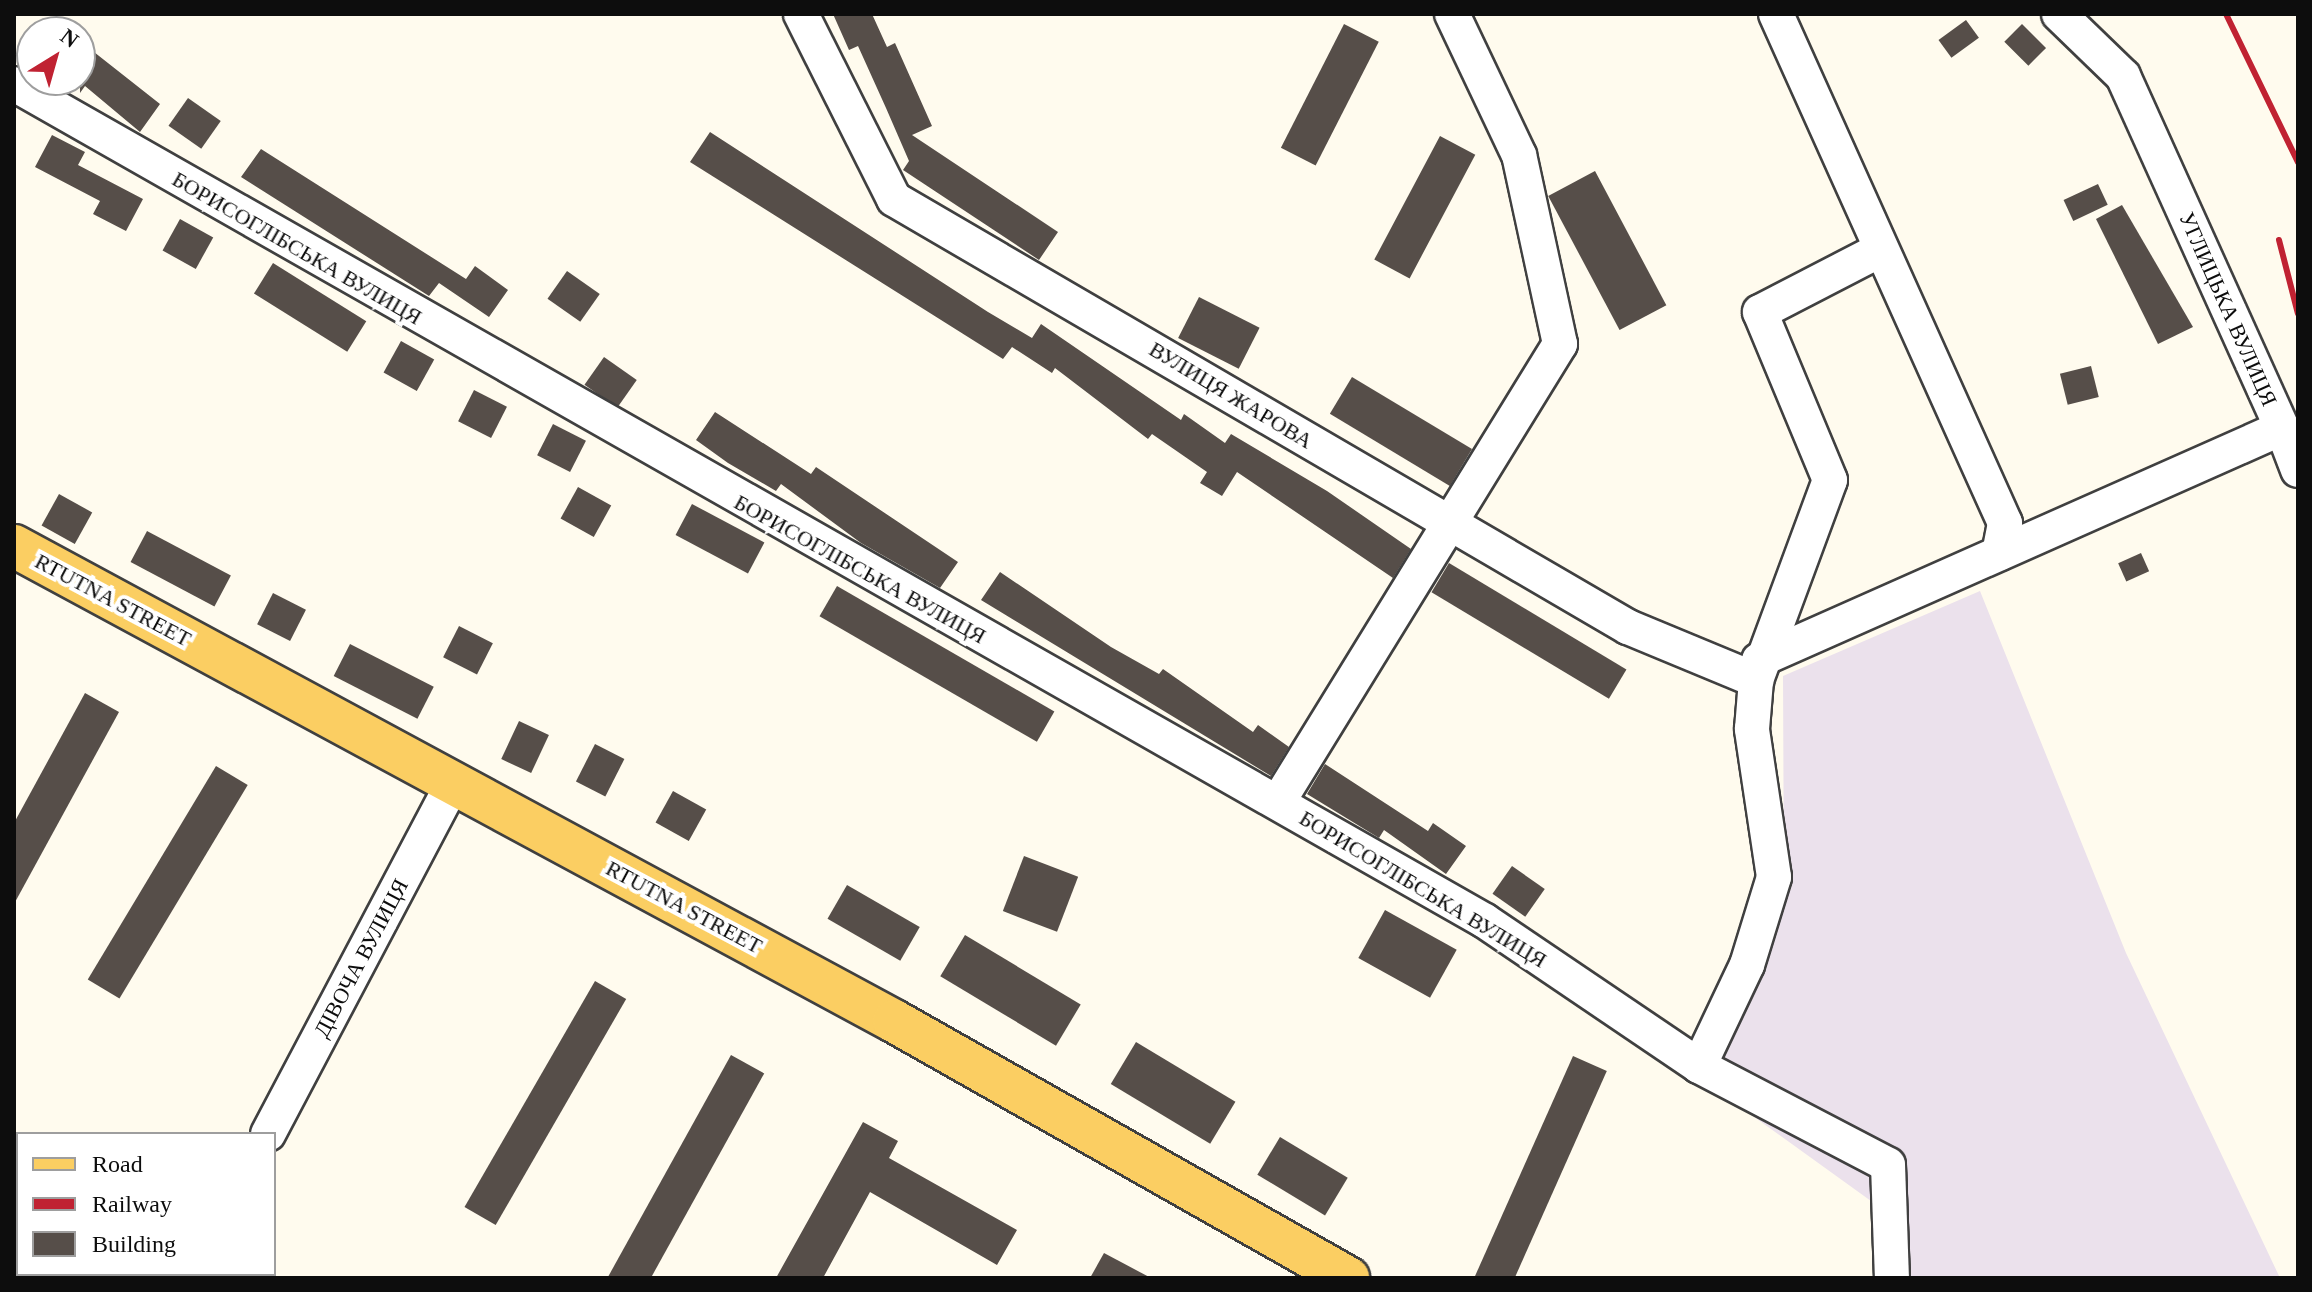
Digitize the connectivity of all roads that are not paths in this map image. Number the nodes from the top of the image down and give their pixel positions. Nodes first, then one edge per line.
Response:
1 (801, 14) edge
2 (1452, 14) edge
3 (1776, 14) edge
4 (2059, 14) edge
5 (14, 84) edge
6 (1878, 251) junction
7 (2282, 428) junction
8 (2298, 470) edge
9 (1450, 523) junction
10 (14, 546) edge
11 (1999, 553) junction
12 (1757, 670) junction
13 (453, 783) junction
14 (1278, 802) junction
15 (1699, 1066) junction
16 (269, 1132) edge
17 (1348, 1278) edge
18 (1892, 1278) edge

1 - 9 street, ВУЛИЦЯ ЖАРОВА
2 - 9 street
3 - 6 street
4 - 7 street, УГЛИЦЬКА ВУЛИЦЯ
5 - 14 street, БОРИСОГЛІБСЬКА ВУЛИЦЯ
6 - 11 street
6 - 12 street
7 - 8 street
7 - 11 street, УГЛИЦЬКА ВУЛИЦЯ
9 - 12 street, ВУЛИЦЯ ЖАРОВА
9 - 14 street
10 - 13 main road, RTUTNA STREET
11 - 12 street, УГЛИЦЬКА ВУЛИЦЯ
12 - 15 street
13 - 16 street, ДІВОЧА ВУЛИЦЯ
13 - 17 main road, RTUTNA STREET
14 - 15 street, БОРИСОГЛІБСЬКА ВУЛИЦЯ
15 - 18 street, БОРИСОГЛІБСЬКА ВУЛИЦЯ

